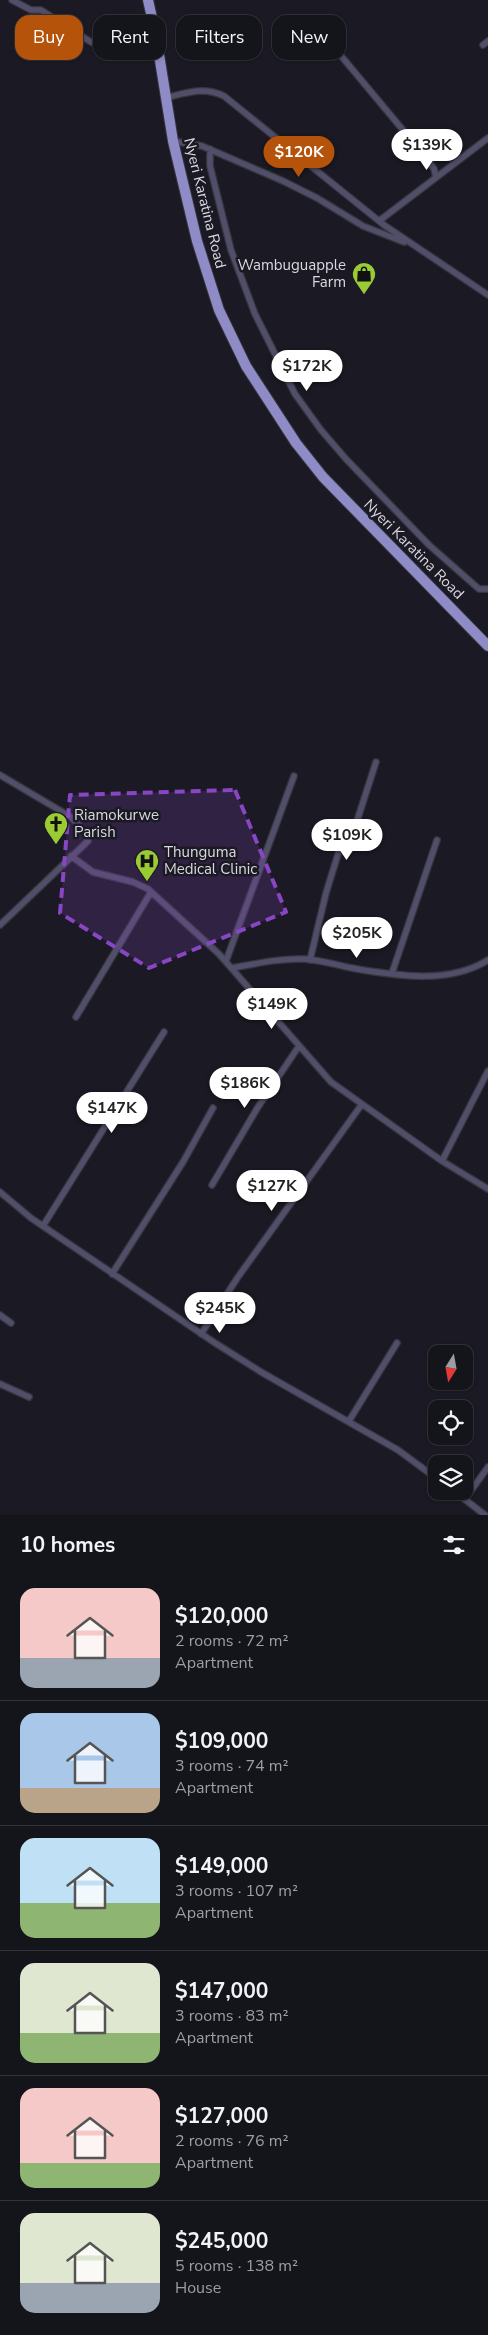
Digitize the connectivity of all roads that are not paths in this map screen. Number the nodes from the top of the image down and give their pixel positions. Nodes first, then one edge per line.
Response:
1 (12, 0) edge
2 (148, 0) edge
3 (92, 42) dead end
4 (345, 60) edge
5 (165, 98) junction
6 (488, 138) edge
7 (173, 141) junction
8 (210, 149) junction
9 (436, 177) junction
10 (379, 221) junction
11 (415, 247) junction
12 (488, 295) edge
13 (488, 589) edge
14 (488, 646) edge
15 (376, 762) dead end
16 (0, 775) edge
17 (294, 776) dead end
18 (437, 840) dead end
19 (71, 856) junction
20 (151, 892) junction
21 (0, 925) edge
22 (310, 960) junction
23 (488, 960) edge
24 (226, 962) junction
25 (232, 968) junction
26 (392, 973) junction
27 (76, 1017) dead end
28 (164, 1032) dead end
29 (299, 1046) junction
30 (488, 1072) edge
31 (362, 1104) junction
32 (214, 1108) dead end
33 (442, 1160) junction
34 (212, 1185) dead end
35 (488, 1189) edge
36 (0, 1192) edge
37 (43, 1226) junction
38 (112, 1274) junction
39 (0, 1315) edge
40 (11, 1323) dead end
41 (201, 1334) junction
42 (397, 1343) dead end
43 (0, 1384) edge
44 (29, 1397) dead end
45 (348, 1421) junction
46 (488, 1467) edge
47 (428, 1472) edge
48 (473, 1488) edge
49 (466, 1500) edge
50 (484, 1515) edge

1 - 3 street
2 - 5 highway, Nyeri Karatina Road
4 - 9 street
5 - 7 highway, Nyeri Karatina Road
5 - 10 street
6 - 9 street
7 - 8 street
7 - 14 highway, Nyeri Karatina Road
8 - 11 street
8 - 13 street
9 - 10 street
10 - 11 street
11 - 12 street
15 - 22 street
16 - 19 street
17 - 24 street
18 - 26 street
19 - 20 street
19 - 21 street
20 - 24 street
20 - 27 street
22 - 25 street
22 - 26 street
23 - 26 street
24 - 25 street
25 - 29 street
28 - 37 street
29 - 31 street
29 - 34 street
30 - 33 street
31 - 33 street
31 - 41 street
32 - 38 street
33 - 35 street
36 - 37 street
37 - 38 street
38 - 41 street
39 - 40 street
41 - 45 street
42 - 45 street
43 - 44 street
45 - 47 street
46 - 48 street
49 - 50 street

